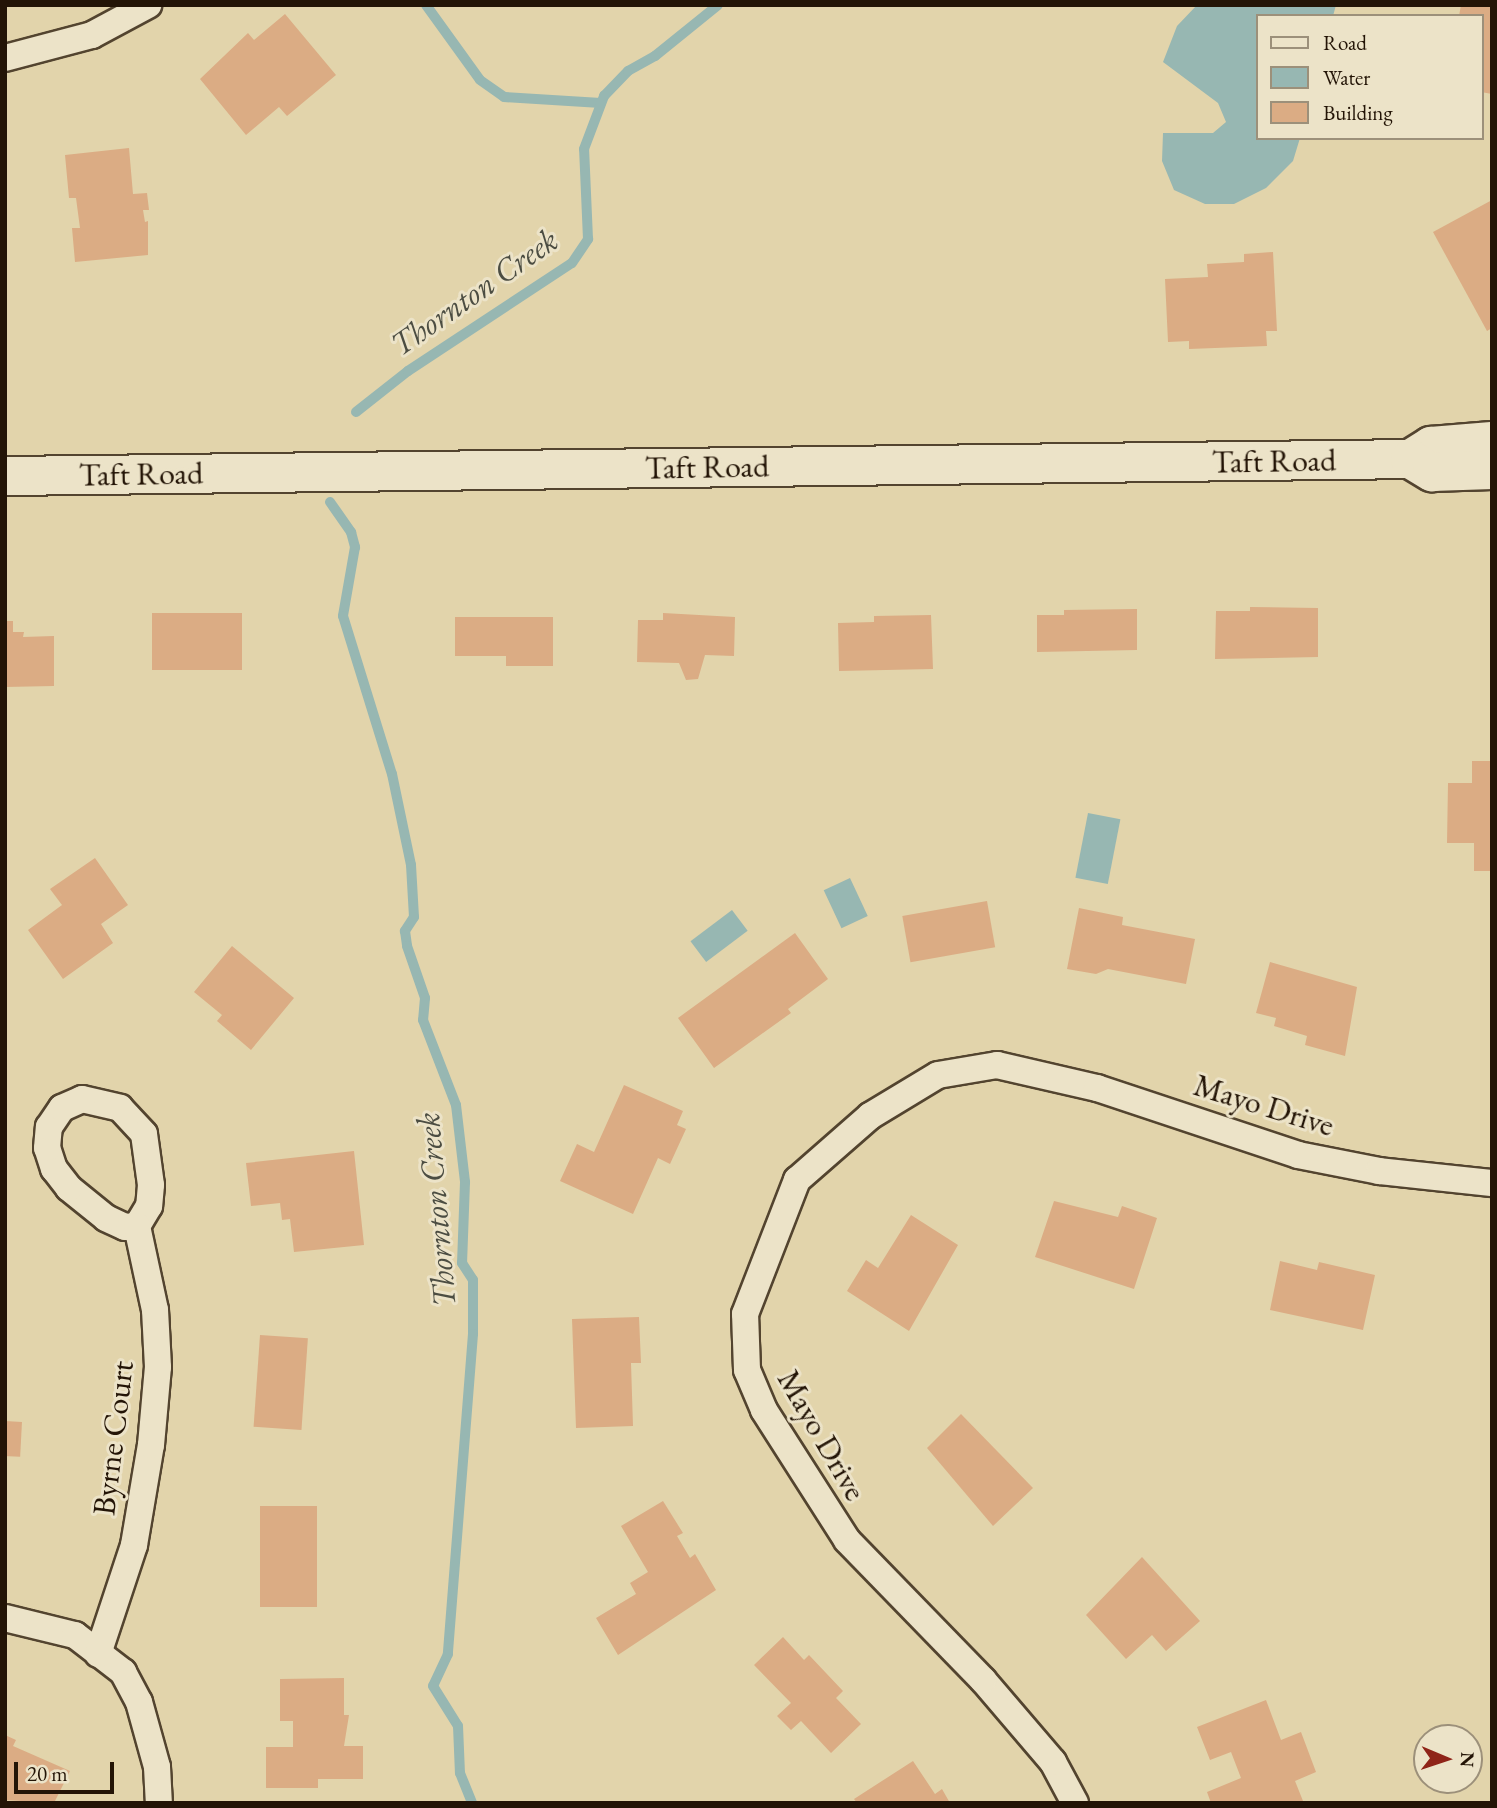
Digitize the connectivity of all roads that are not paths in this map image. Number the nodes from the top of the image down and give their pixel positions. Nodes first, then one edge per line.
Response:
1 (148, 5) edge
2 (5, 58) edge
3 (1492, 441) edge
4 (1410, 460) junction
5 (1492, 470) edge
6 (5, 476) edge
7 (1492, 1183) edge
8 (137, 1226) junction
9 (5, 1618) edge
10 (98, 1654) junction
11 (159, 1803) edge
12 (1075, 1803) edge

1 - 2 street
3 - 4 street, Taft Road
4 - 5 street, Taft Road
4 - 6 street, Taft Road
7 - 12 street, Mayo Drive
8 - 8 street
8 - 10 street, Byrne Court
9 - 10 street
10 - 11 street

